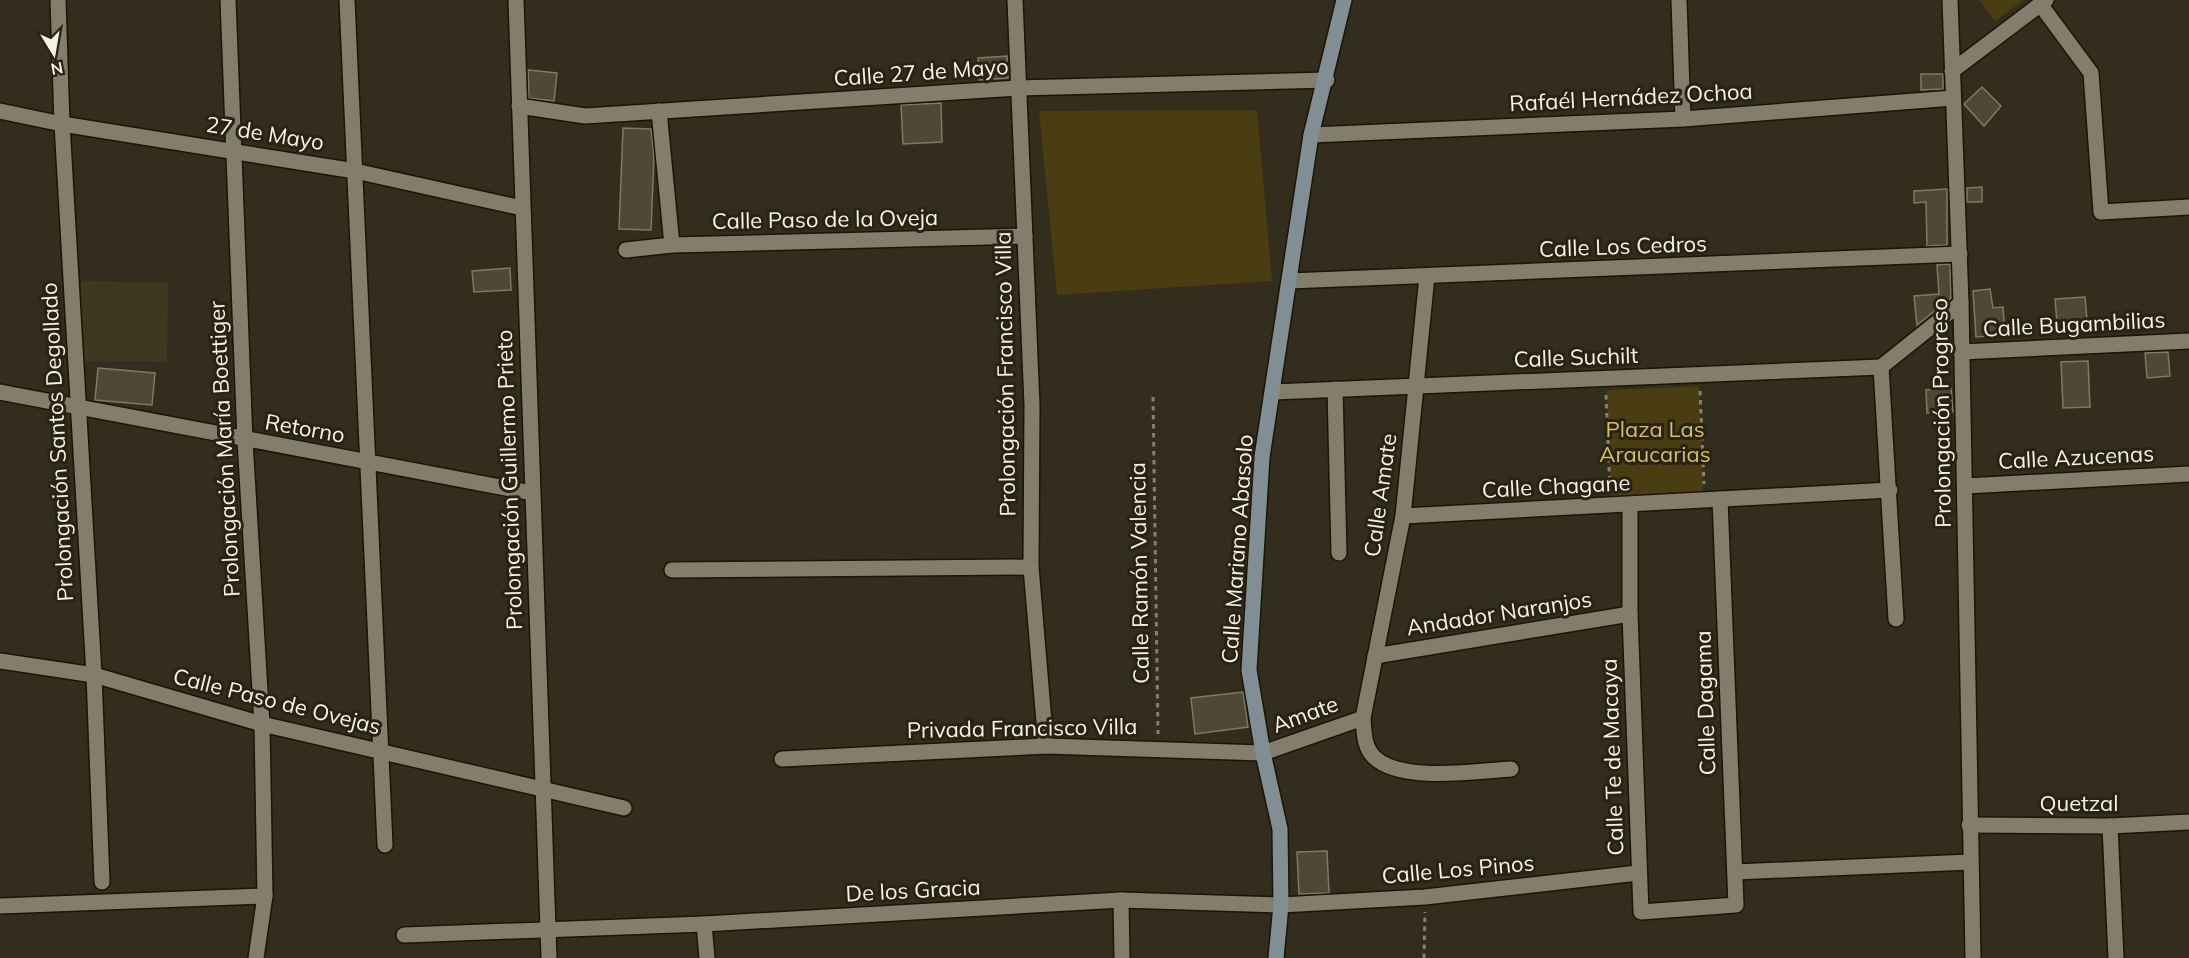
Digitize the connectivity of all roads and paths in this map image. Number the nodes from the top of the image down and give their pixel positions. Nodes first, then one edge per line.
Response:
1 (58, 0) edge
2 (228, 0) edge
3 (347, 0) edge
4 (516, 0) edge
5 (1015, 0) edge
6 (1344, 0) edge
7 (1679, 0) edge
8 (1950, 0) edge
9 (2043, 2) edge
10 (1952, 71) junction
11 (1327, 80) junction
12 (1018, 88) junction
13 (1953, 98) junction
14 (519, 106) junction
15 (0, 111) edge
16 (658, 111) junction
17 (1683, 119) junction
18 (62, 124) junction
19 (1311, 135) junction
20 (232, 150) junction
21 (355, 171) junction
22 (2189, 207) edge
23 (522, 208) junction
24 (1025, 236) junction
25 (672, 245) junction
26 (626, 249) dead end
27 (1960, 255) junction
28 (1427, 276) junction
29 (1289, 281) junction
30 (1961, 303) junction
31 (2189, 341) edge
32 (1961, 352) junction
33 (1881, 367) junction
34 (1700, 374) junction
35 (1605, 379) junction
36 (1417, 386) junction
37 (1335, 389) junction
38 (0, 392) edge
39 (1273, 392) junction
40 (1153, 397) dead end
41 (78, 407) junction
42 (245, 441) junction
43 (367, 461) junction
44 (2189, 474) edge
45 (1965, 486) junction
46 (1890, 490) junction
47 (532, 493) junction
48 (1712, 500) junction
49 (1630, 506) junction
50 (1610, 507) junction
51 (1403, 516) junction
52 (1339, 554) dead end
53 (1030, 567) junction
54 (672, 570) dead end
55 (1630, 614) junction
56 (1896, 619) dead end
57 (1375, 656) junction
58 (0, 661) edge
59 (94, 675) junction
60 (1363, 718) junction
61 (262, 724) junction
62 (1046, 746) junction
63 (1158, 749) junction
64 (382, 751) junction
65 (1263, 753) junction
66 (782, 759) dead end
67 (1511, 769) dead end
68 (543, 787) junction
69 (624, 808) dead end
70 (2189, 822) edge
71 (1969, 825) junction
72 (2110, 826) junction
73 (385, 845) dead end
74 (1970, 862) junction
75 (1735, 872) junction
76 (1638, 873) junction
77 (102, 882) dead end
78 (266, 896) junction
79 (1425, 897) junction
80 (1121, 900) junction
81 (1281, 905) junction
82 (1736, 905) joint
83 (0, 906) edge
84 (704, 924) junction
85 (548, 928) junction
86 (404, 935) dead end
87 (256, 958) edge
88 (549, 958) edge
89 (707, 958) edge
90 (1122, 958) edge
91 (1276, 958) edge
92 (1424, 958) edge
93 (1973, 958) edge
94 (2116, 958) edge

1 - 18 street, Prolongación Santos Degollado
2 - 20 street, Prolongación María Boettiger
3 - 21 street
4 - 14 street, Prolongación Guillermo Prieto
5 - 12 street, Prolongación Francisco Villa
6 - 11 street, Calle Mariano Abasolo
7 - 17 street
8 - 10 street, Prolongación Progreso
9 - 10 street
9 - 22 street
10 - 13 street, Prolongación Progreso
11 - 12 street, Calle 27 de Mayo
11 - 19 street, Calle Mariano Abasolo
12 - 16 street, Calle 27 de Mayo
12 - 24 street, Prolongación Francisco Villa
13 - 17 street, Rafaél Hernádez Ochoa
13 - 27 street, Prolongación Progreso
14 - 16 street, Calle 27 de Mayo
14 - 23 street, Prolongación Guillermo Prieto
15 - 18 street, 27 de Mayo
16 - 25 street
17 - 19 street, Rafaél Hernádez Ochoa
18 - 20 street, 27 de Mayo
18 - 41 street, Prolongación Santos Degollado
19 - 29 street, Calle Mariano Abasolo
20 - 21 street, 27 de Mayo
20 - 42 street, Prolongación María Boettiger
21 - 23 street, 27 de Mayo
21 - 43 street
23 - 47 street, Prolongación Guillermo Prieto
24 - 25 street, Calle Paso de la Oveja
24 - 53 street, Prolongación Francisco Villa
25 - 26 street, Calle Paso de la Oveja
27 - 28 street, Calle Los Cedros
27 - 30 street, Prolongación Progreso
28 - 29 street, Calle Los Cedros
28 - 36 street, Calle Amate
29 - 39 street, Calle Mariano Abasolo
30 - 32 street, Prolongación Progreso
30 - 33 street
31 - 32 street, Calle Bugambilias
32 - 45 street, Prolongación Progreso
33 - 34 street, Calle Suchilt
33 - 46 street
34 - 35 street, Calle Suchilt
34 - 48 path
35 - 36 street, Calle Suchilt
35 - 50 path
36 - 37 street, Calle Suchilt
36 - 51 street, Calle Amate
37 - 39 street, Calle Suchilt
37 - 52 street
38 - 41 street, Retorno
39 - 65 street, Calle Mariano Abasolo
40 - 63 path, Calle Ramón Valencia
41 - 42 street, Retorno
41 - 59 street, Prolongación Santos Degollado
42 - 43 street, Retorno
42 - 61 street, Prolongación María Boettiger
43 - 47 street, Retorno
43 - 64 street
44 - 45 street, Calle Azucenas
45 - 71 street, Prolongación Progreso
46 - 48 street, Calle Chagane
46 - 56 street
47 - 68 street, Prolongación Guillermo Prieto
48 - 49 street, Calle Chagane
48 - 75 street, Calle Dagama
49 - 50 street, Calle Chagane
49 - 55 street, Calle Te de Macaya
50 - 51 street, Calle Chagane
51 - 57 street, Calle Amate
53 - 54 street
53 - 62 street, Prolongación Francisco Villa
55 - 57 street, Andador Naranjos
55 - 76 street, Calle Te de Macaya
57 - 60 street, Calle Amate
58 - 59 street, Calle Paso de Ovejas
59 - 61 street, Calle Paso de Ovejas
59 - 77 street, Prolongación Santos Degollado
60 - 65 street, Amate
60 - 67 street, Calle Amate
61 - 64 street, Calle Paso de Ovejas
61 - 78 street, Prolongación María Boettiger
62 - 63 street, Privada Francisco Villa
62 - 66 street, Privada Francisco Villa
63 - 65 street, Privada Francisco Villa
64 - 68 street, Calle Paso de Ovejas
64 - 73 street
65 - 81 street, Calle Mariano Abasolo
68 - 69 street, Calle Paso de Ovejas
68 - 85 street, Prolongación Guillermo Prieto
70 - 72 street, Quetzal
71 - 72 street, Quetzal
71 - 74 street, Prolongación Progreso
72 - 94 street
74 - 75 street
74 - 93 street, Prolongación Progreso
75 - 82 street, Calle Dagama
76 - 79 street, Calle Los Pinos
76 - 82 street, Calle Te de Macaya
78 - 83 street
78 - 87 street, Prolongación María Boettiger
79 - 81 street, Calle Los Pinos
79 - 92 path
80 - 81 street, De los Gracia
80 - 84 street, De los Gracia
80 - 90 street
81 - 91 street, Calle Mariano Abasolo
84 - 85 street, De los Gracia
84 - 89 street
85 - 86 street, De los Gracia
85 - 88 street, Prolongación Guillermo Prieto

